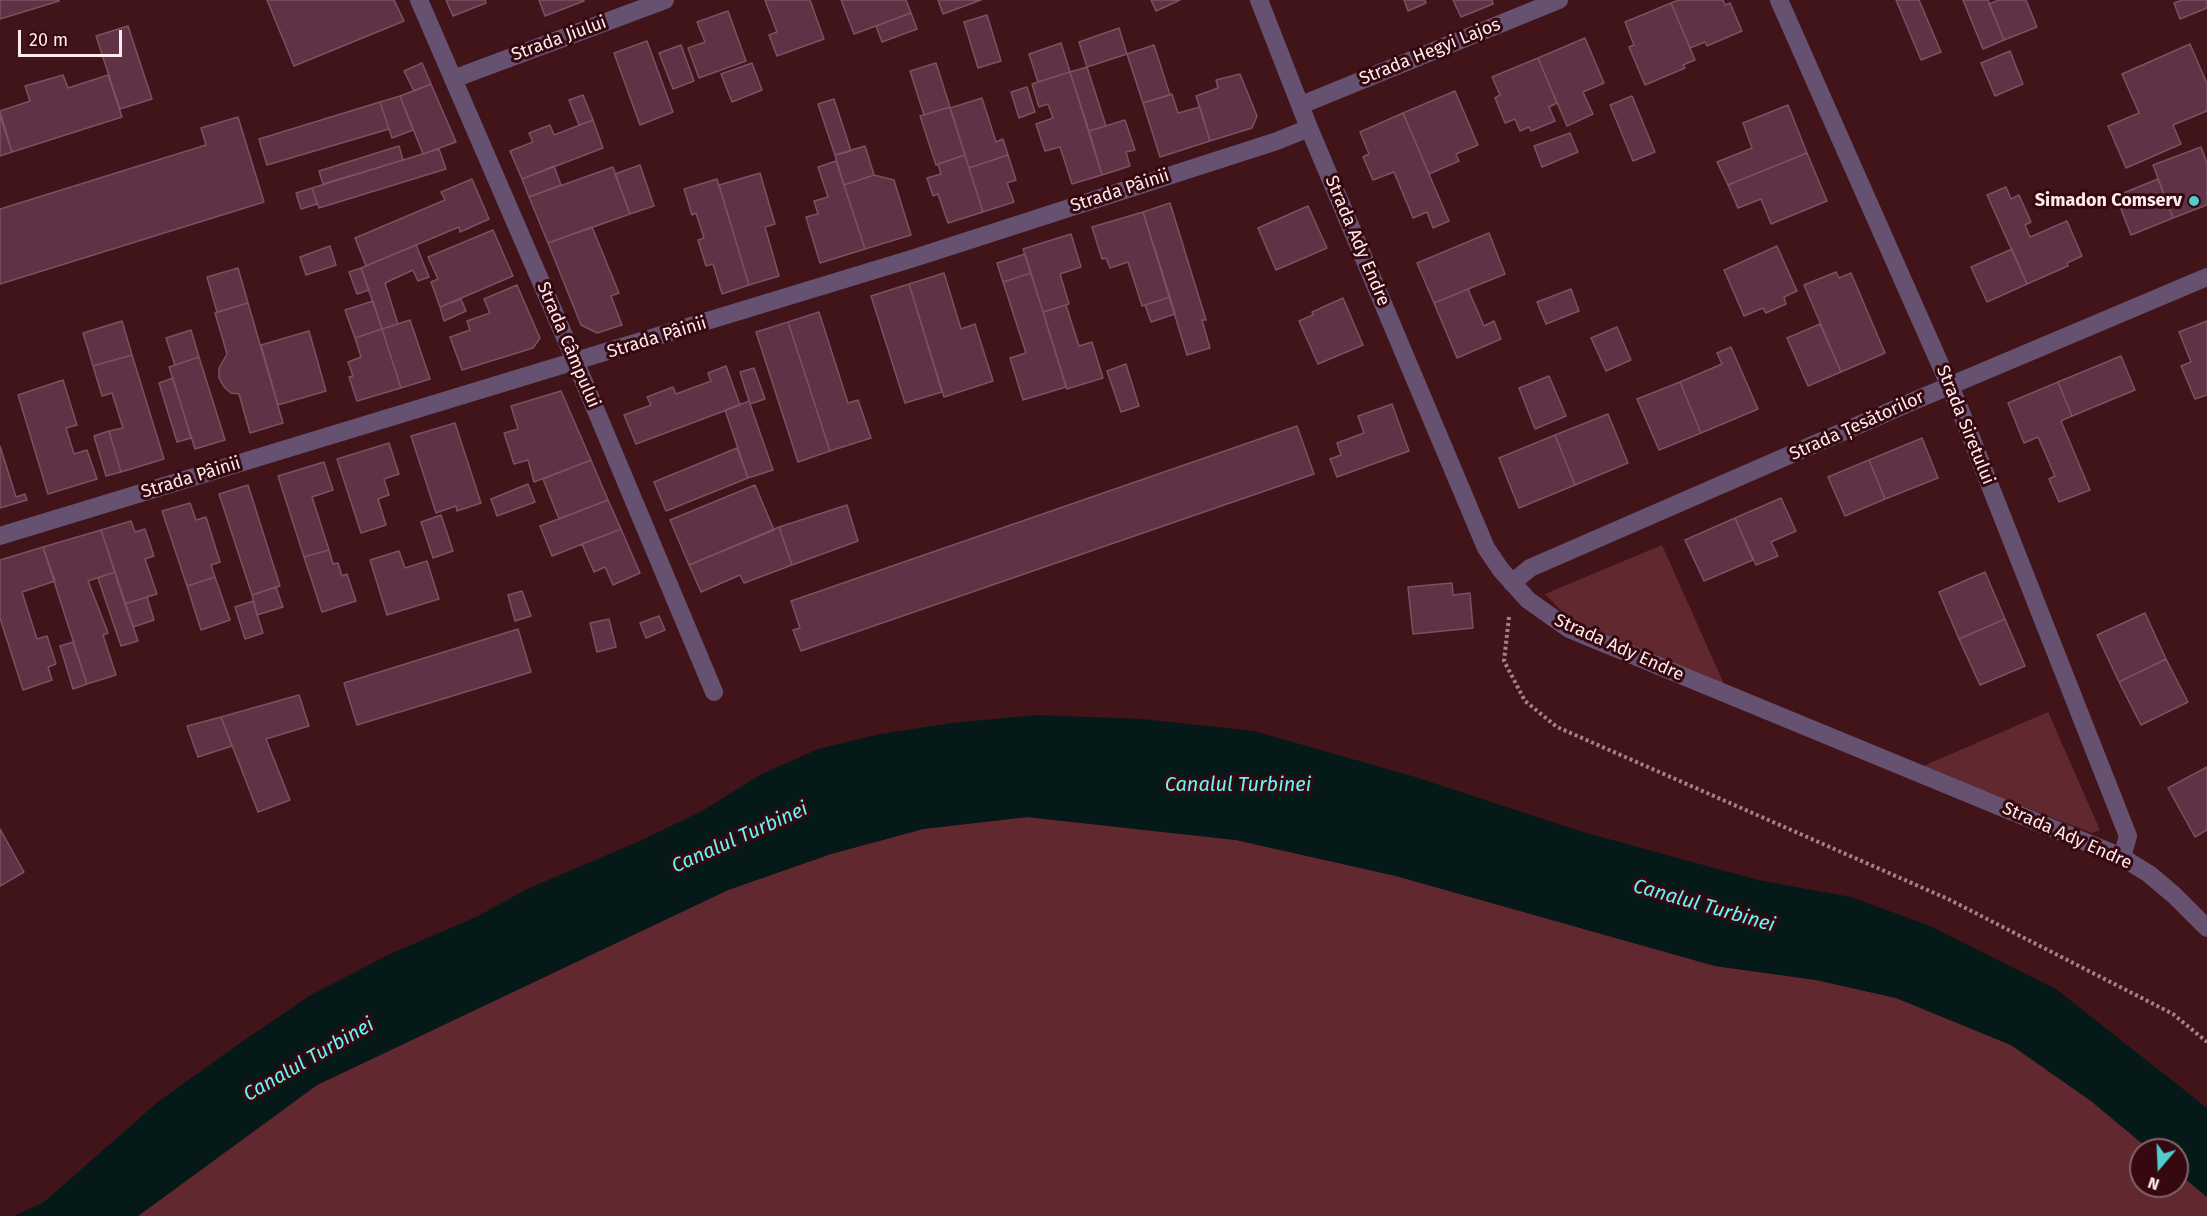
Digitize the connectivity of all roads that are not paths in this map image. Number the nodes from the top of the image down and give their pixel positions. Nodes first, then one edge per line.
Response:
1 (418, 0) edge
2 (665, 0) edge
3 (1259, 0) edge
4 (1559, 0) edge
5 (1779, 0) edge
6 (453, 79) junction
7 (1301, 105) junction
8 (1309, 128) junction
9 (2207, 277) edge
10 (576, 363) junction
11 (1950, 386) junction
12 (0, 536) edge
13 (1512, 583) junction
14 (714, 692) dead end
15 (2122, 857) junction
16 (2207, 928) edge

1 - 6 street, Strada Câmpului
2 - 6 street, Strada Jiului
3 - 7 street, Strada Ady Endre
4 - 7 street, Strada Hegyi Lajos
5 - 11 street, Strada Siretului
6 - 10 street, Strada Câmpului
7 - 8 street, Strada Ady Endre
8 - 10 street, Strada Pâinii
8 - 13 street, Strada Ady Endre
9 - 11 street, Strada Țesătorilor
10 - 12 street, Strada Pâinii
10 - 14 street, Strada Câmpului
11 - 13 street, Strada Țesătorilor
11 - 15 street, Strada Siretului
13 - 15 street, Strada Ady Endre
15 - 16 street, Strada Ady Endre

